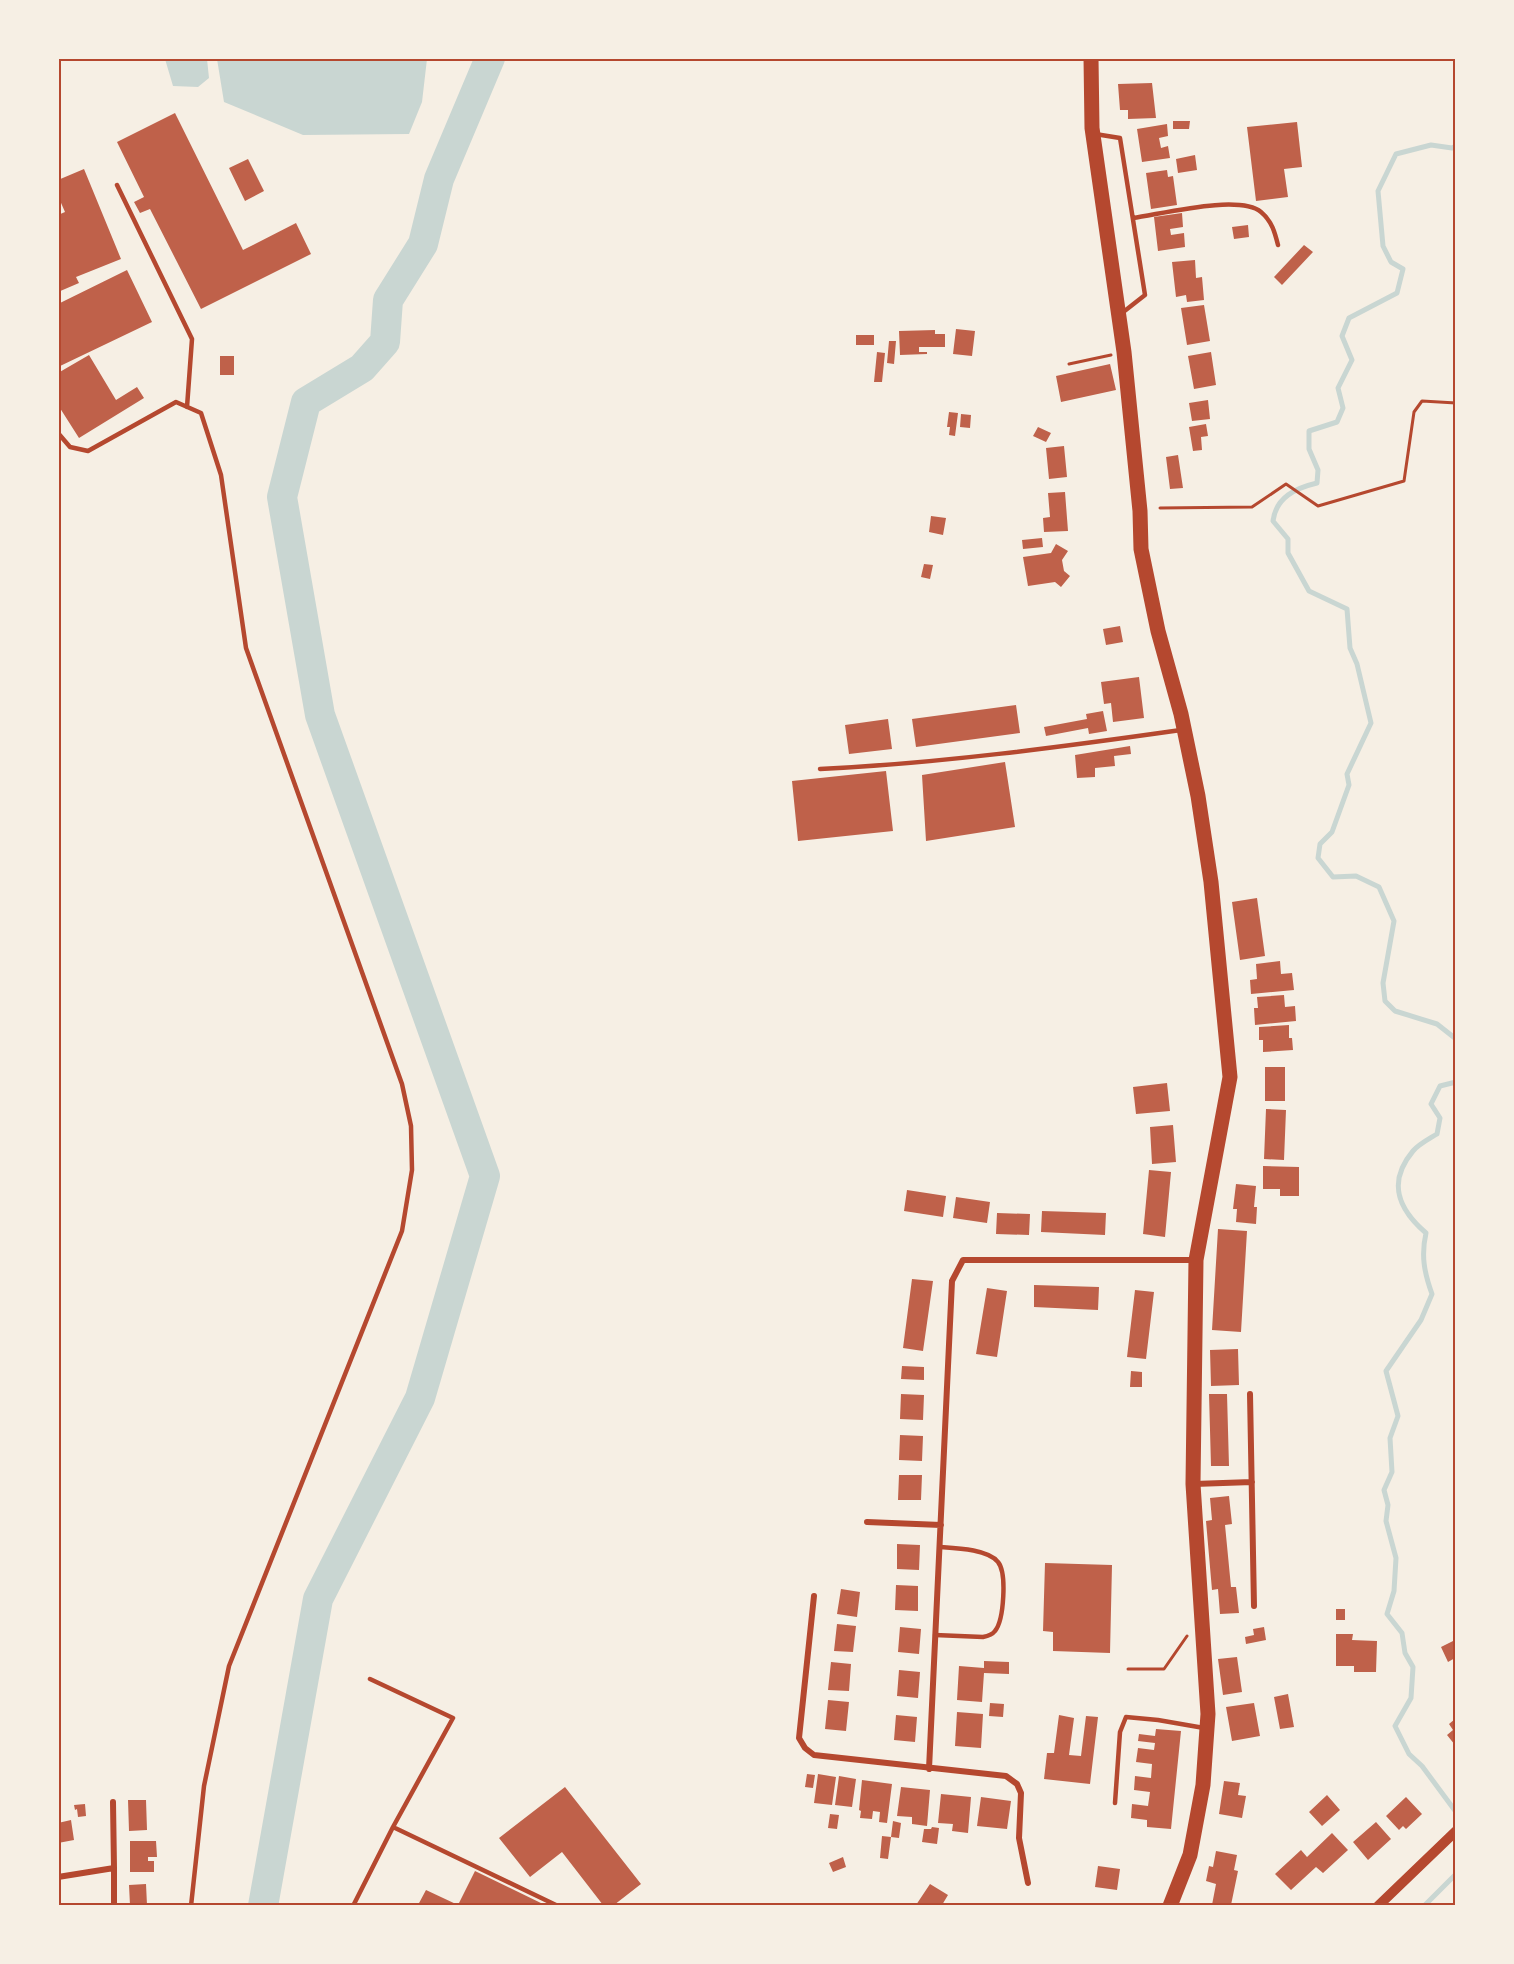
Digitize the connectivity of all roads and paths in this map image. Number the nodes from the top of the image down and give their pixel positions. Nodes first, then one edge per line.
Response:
1 (1091, 58) edge
2 (1092, 134) junction
3 (117, 185) dead end
4 (1133, 218) junction
5 (1278, 245) dead end
6 (1119, 315) junction
7 (1124, 352) junction
8 (1069, 364) dead end
9 (1455, 403) edge
10 (187, 407) junction
11 (58, 433) edge
12 (1160, 508) dead end
13 (1184, 730) junction
14 (820, 769) dead end
15 (1196, 1260) junction
16 (1250, 1394) dead end
17 (1251, 1482) junction
18 (1193, 1484) junction
19 (867, 1522) dead end
20 (941, 1525) junction
21 (940, 1547) junction
22 (814, 1596) dead end
23 (1254, 1606) dead end
24 (1202, 1625) junction
25 (935, 1635) junction
26 (1128, 1669) dead end
27 (370, 1679) dead end
28 (1207, 1728) junction
29 (929, 1769) junction
30 (114, 1802) dead end
31 (1115, 1803) dead end
32 (393, 1827) junction
33 (1453, 1834) edge
34 (114, 1868) junction
35 (58, 1876) edge
36 (1028, 1883) dead end
37 (114, 1905) edge
38 (191, 1905) edge
39 (353, 1905) edge
40 (558, 1905) edge
41 (1170, 1905) edge
42 (1378, 1905) edge

1 - 2 main road
2 - 4 lane
2 - 6 main road
3 - 10 lane
4 - 5 lane
4 - 6 lane
6 - 7 main road
7 - 8 path
7 - 13 main road
9 - 12 path
10 - 11 lane
10 - 38 lane
13 - 14 lane
13 - 15 main road
15 - 18 main road
15 - 20 street
16 - 17 street
17 - 18 street
17 - 23 street
18 - 24 main road
19 - 20 street
20 - 21 street
21 - 25 street
21 - 25 lane
22 - 29 street
24 - 26 path
24 - 28 main road
25 - 29 street
27 - 32 lane
28 - 31 lane
28 - 41 main road
29 - 36 street
30 - 34 street
32 - 39 lane
32 - 40 lane
33 - 42 street
34 - 35 street
34 - 37 street

